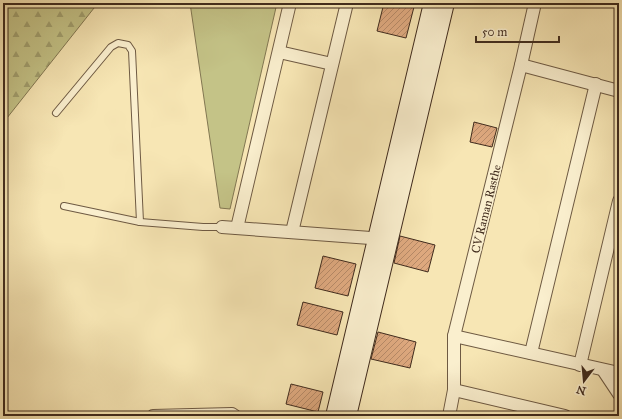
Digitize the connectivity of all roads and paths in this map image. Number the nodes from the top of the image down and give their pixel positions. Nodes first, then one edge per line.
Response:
1 (290, 3) edge
2 (347, 3) edge
3 (432, 3) edge
4 (446, 3) edge
5 (535, 3) edge
6 (279, 52) junction
7 (332, 64) junction
8 (521, 65) junction
9 (596, 84) junction
10 (619, 91) edge
11 (56, 113) dead end
12 (619, 201) edge
13 (64, 206) dead end
14 (140, 222) junction
15 (222, 227) joint
16 (237, 228) junction
17 (292, 232) junction
18 (383, 239) junction
19 (454, 336) junction
20 (531, 353) junction
21 (580, 365) junction
22 (603, 370) junction
23 (619, 373) edge
24 (454, 390) junction
25 (619, 394) edge
26 (153, 416) edge
27 (184, 416) edge
28 (235, 416) edge
29 (334, 416) edge
30 (348, 416) edge
31 (449, 416) edge
32 (565, 416) edge

1 - 6 street
2 - 7 street
3 - 18 main road
4 - 18 main road
5 - 8 street, CV Raman Rasthe
6 - 7 street
6 - 16 street
7 - 17 street
8 - 9 street
8 - 19 street, CV Raman Rasthe
9 - 10 street
9 - 20 street
11 - 14 lane
12 - 21 street
13 - 14 lane
14 - 15 lane
15 - 16 street
16 - 17 street
17 - 18 street
18 - 29 main road
18 - 30 main road
19 - 20 street
19 - 24 street, CV Raman Rasthe
20 - 21 street
21 - 22 street
22 - 23 street
22 - 25 street
24 - 31 street, CV Raman Rasthe
24 - 32 street
26 - 27 street
27 - 28 street

